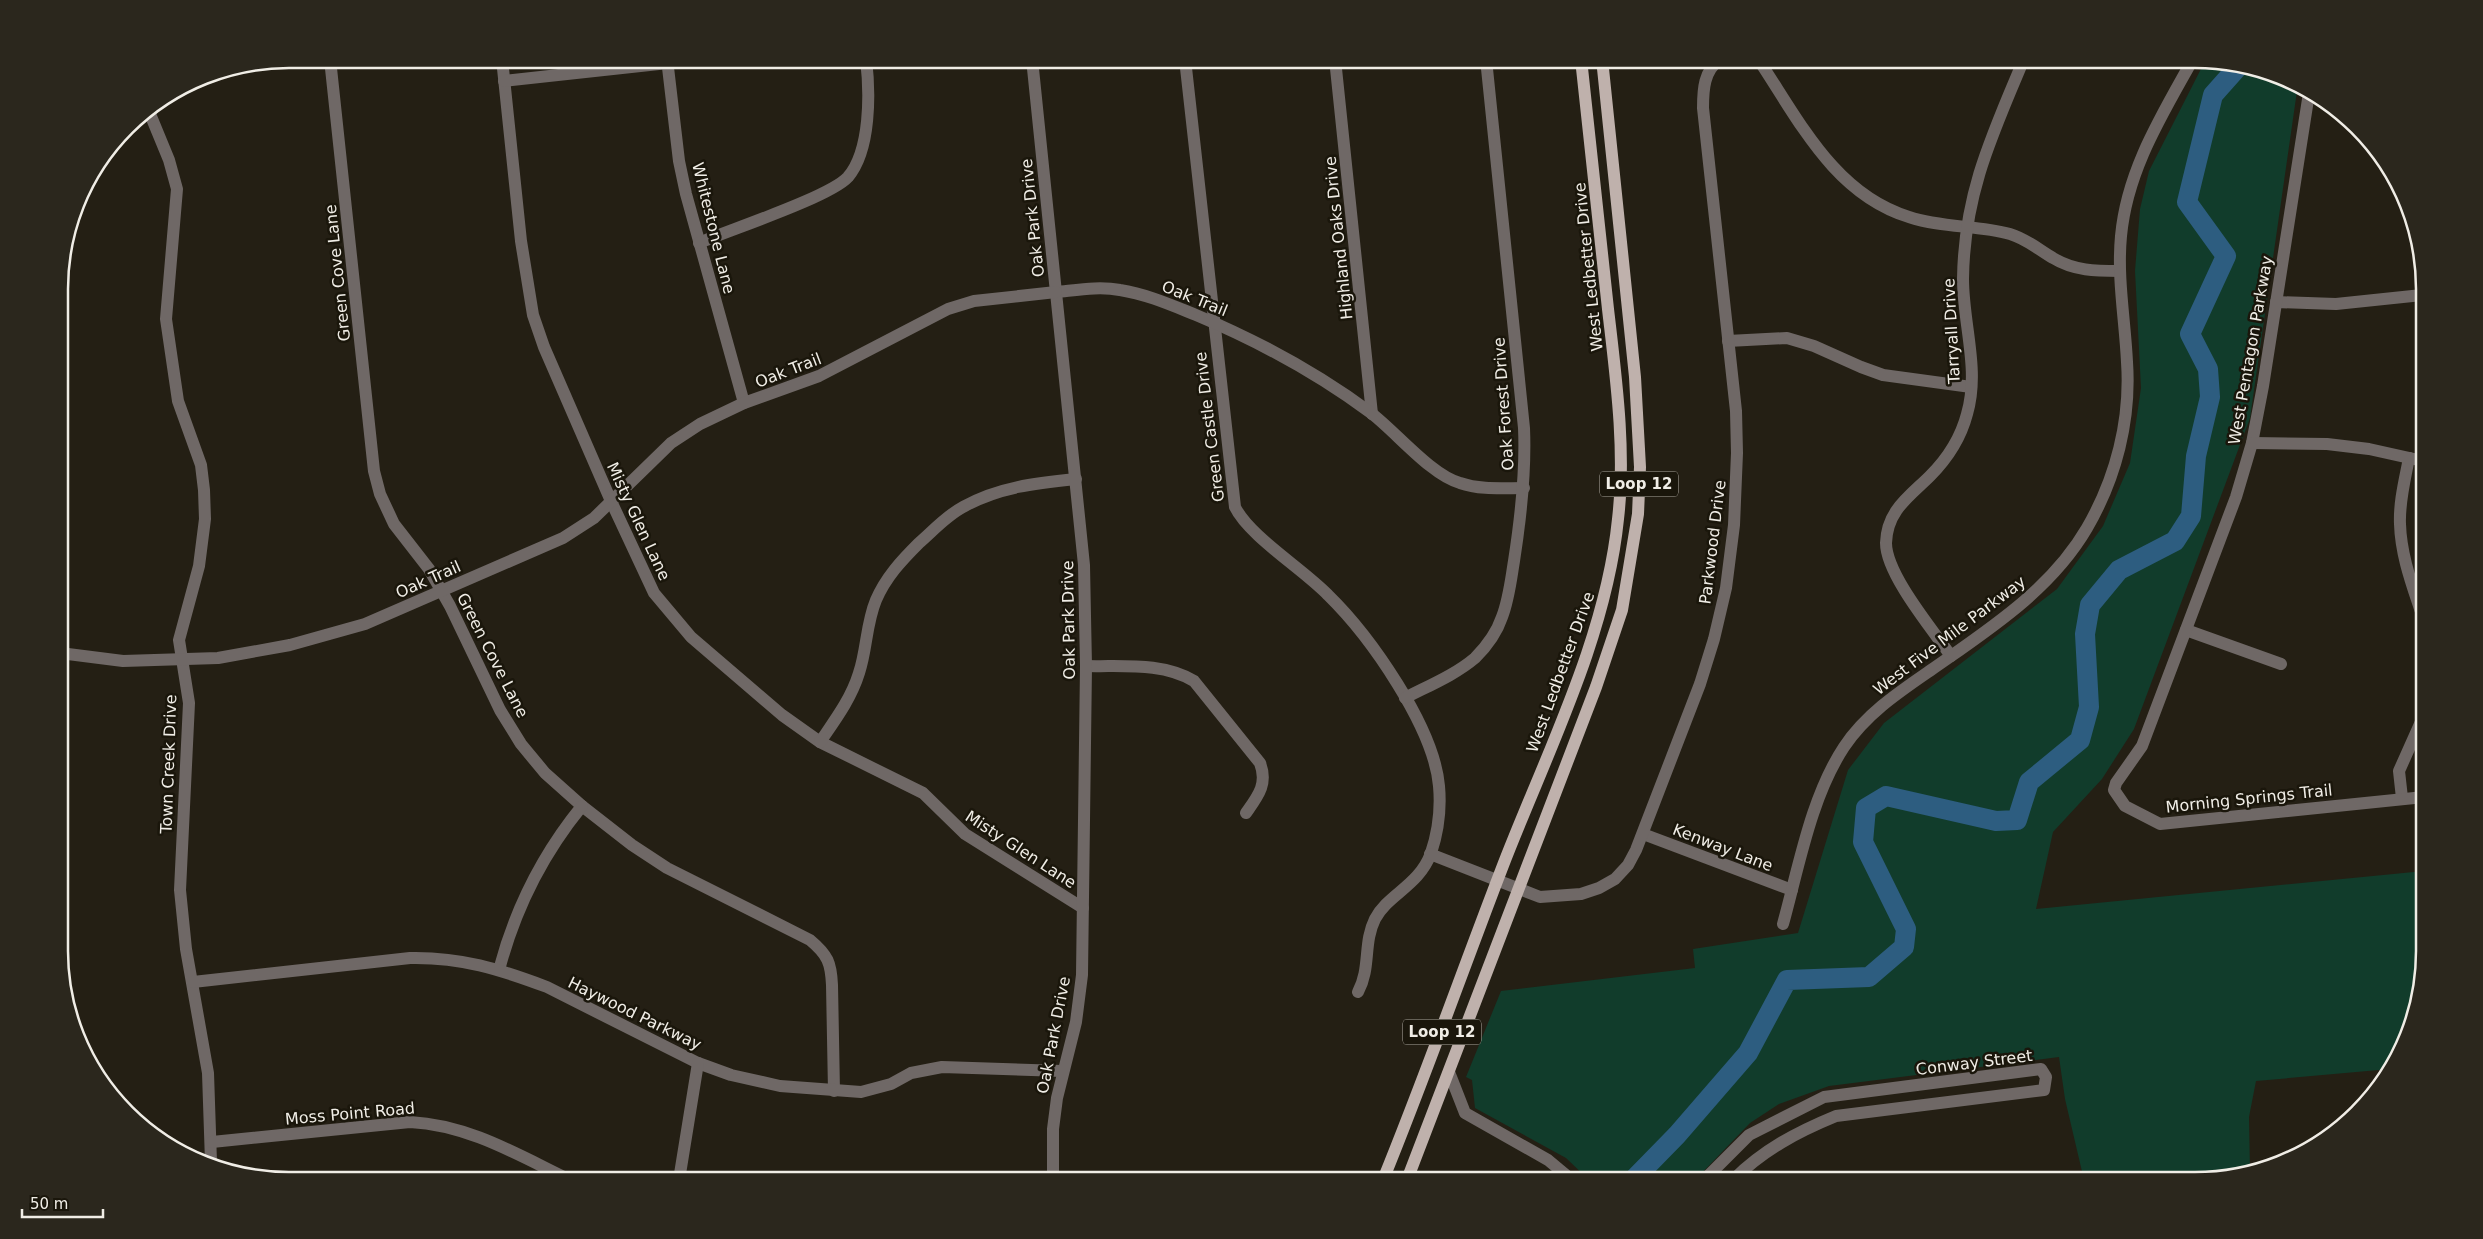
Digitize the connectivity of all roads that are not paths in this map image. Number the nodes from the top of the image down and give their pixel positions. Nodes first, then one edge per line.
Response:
1 (331, 68) edge
2 (503, 68) edge
3 (611, 68) edge
4 (669, 68) edge
5 (867, 68) edge
6 (1033, 68) edge
7 (1186, 68) edge
8 (1336, 68) edge
9 (1487, 68) edge
10 (1582, 68) edge
11 (1603, 68) edge
12 (1711, 68) edge
13 (1764, 68) edge
14 (2020, 68) edge
15 (2188, 68) edge
16 (504, 81) junction
17 (2308, 99) edge
18 (151, 116) edge
19 (1966, 227) junction
20 (699, 242) junction
21 (2120, 271) junction
22 (1056, 292) junction
23 (2416, 296) edge
24 (2276, 302) junction
25 (1213, 322) junction
26 (1728, 341) junction
27 (1635, 377) junction
28 (1616, 379) junction
29 (1972, 387) junction
30 (744, 403) junction
31 (1372, 414) junction
32 (2252, 444) junction
33 (2409, 458) junction
34 (2416, 460) edge
35 (1076, 480) junction
36 (1524, 488) junction
37 (611, 501) junction
38 (441, 590) junction
39 (2416, 596) edge
40 (2186, 630) junction
41 (68, 654) edge
42 (1951, 656) junction
43 (184, 661) junction
44 (2281, 664) dead end
45 (1086, 666) junction
46 (1405, 698) junction
47 (2416, 733) edge
48 (820, 742) junction
49 (2142, 746) joint
50 (2416, 797) edge
51 (2402, 798) junction
52 (582, 806) junction
53 (1246, 813) dead end
54 (1643, 834) junction
55 (1430, 854) junction
56 (1498, 882) junction
57 (1792, 890) junction
58 (1520, 891) junction
59 (1083, 908) junction
60 (1782, 924) dead end
61 (499, 970) junction
62 (193, 982) junction
63 (1358, 992) dead end
64 (698, 1063) junction
65 (1062, 1071) junction
66 (1449, 1072) junction
67 (834, 1092) junction
68 (212, 1142) junction
69 (212, 1158) edge
70 (553, 1172) edge
71 (680, 1172) edge
72 (1053, 1172) edge
73 (1386, 1172) edge
74 (1410, 1172) edge
75 (1563, 1172) edge
76 (1712, 1172) edge
77 (1741, 1172) edge

1 - 38 street, Green Cove Lane
2 - 16 street, Misty Glen Lane
3 - 16 street
4 - 20 street, Whitestone Lane
5 - 20 street
6 - 22 street, Oak Park Drive
7 - 25 street, Green Castle Drive
8 - 31 street, Highland Oaks Drive
9 - 36 street, Oak Forest Drive
10 - 28 main road, West Ledbetter Drive / Loop 12
11 - 27 main road, Loop 12
12 - 26 street, Parkwood Drive
13 - 19 street
14 - 19 street, Tarryall Drive
15 - 21 street, West Five Mile Parkway
16 - 37 street, Misty Glen Lane
17 - 24 street, West Pentagon Parkway
18 - 43 street, Town Creek Drive
19 - 21 street
19 - 29 street, Tarryall Drive
20 - 30 street, Whitestone Lane
21 - 42 street, West Five Mile Parkway
22 - 25 street, Oak Trail
22 - 30 street, Oak Trail
22 - 35 street, Oak Park Drive
23 - 24 street
24 - 32 street, West Pentagon Parkway
25 - 31 street, Oak Trail
25 - 46 street, Green Castle Drive
26 - 29 street
26 - 54 street, Parkwood Drive
27 - 28 main road
27 - 58 main road, Loop 12
28 - 56 main road, West Ledbetter Drive / Loop 12
29 - 42 street, Tarryall Drive
30 - 37 street, Oak Trail
31 - 36 street, Oak Trail
32 - 33 street
32 - 40 street, West Pentagon Parkway
33 - 34 street
33 - 39 street
35 - 45 street, Oak Park Drive
35 - 48 street
36 - 46 street, Oak Forest Drive
37 - 38 street, Oak Trail
37 - 48 street, Misty Glen Lane
38 - 43 street, Oak Trail
38 - 52 street, Green Cove Lane
40 - 44 street
40 - 49 street, West Pentagon Parkway
41 - 43 street, Oak Trail
42 - 57 street, West Five Mile Parkway
43 - 62 street, Town Creek Drive
45 - 53 street
45 - 59 street, Oak Park Drive
46 - 55 street, Green Castle Drive
47 - 51 street
48 - 59 street, Misty Glen Lane
49 - 51 street, Morning Springs Trail
50 - 51 street, Morning Springs Trail
52 - 61 street
52 - 67 street, Green Cove Lane
54 - 57 street, Kenway Lane
54 - 58 street, Parkwood Drive
55 - 56 street, Parkwood Drive
55 - 63 street, Green Castle Drive
56 - 58 street, Parkwood Drive
56 - 73 main road, West Ledbetter Drive / Loop 12
57 - 60 street, West Five Mile Parkway
58 - 66 main road, Loop 12
59 - 65 street, Oak Park Drive
61 - 62 street, Haywood Parkway
61 - 64 street, Haywood Parkway
62 - 68 street, Town Creek Drive
64 - 67 street, Haywood Parkway
64 - 71 street
65 - 67 street, Haywood Parkway
65 - 72 street, Oak Park Drive
66 - 74 main road, Loop 12
66 - 75 street
68 - 69 street, Town Creek Drive
68 - 70 street, Moss Point Road
76 - 77 street, Conway Street

